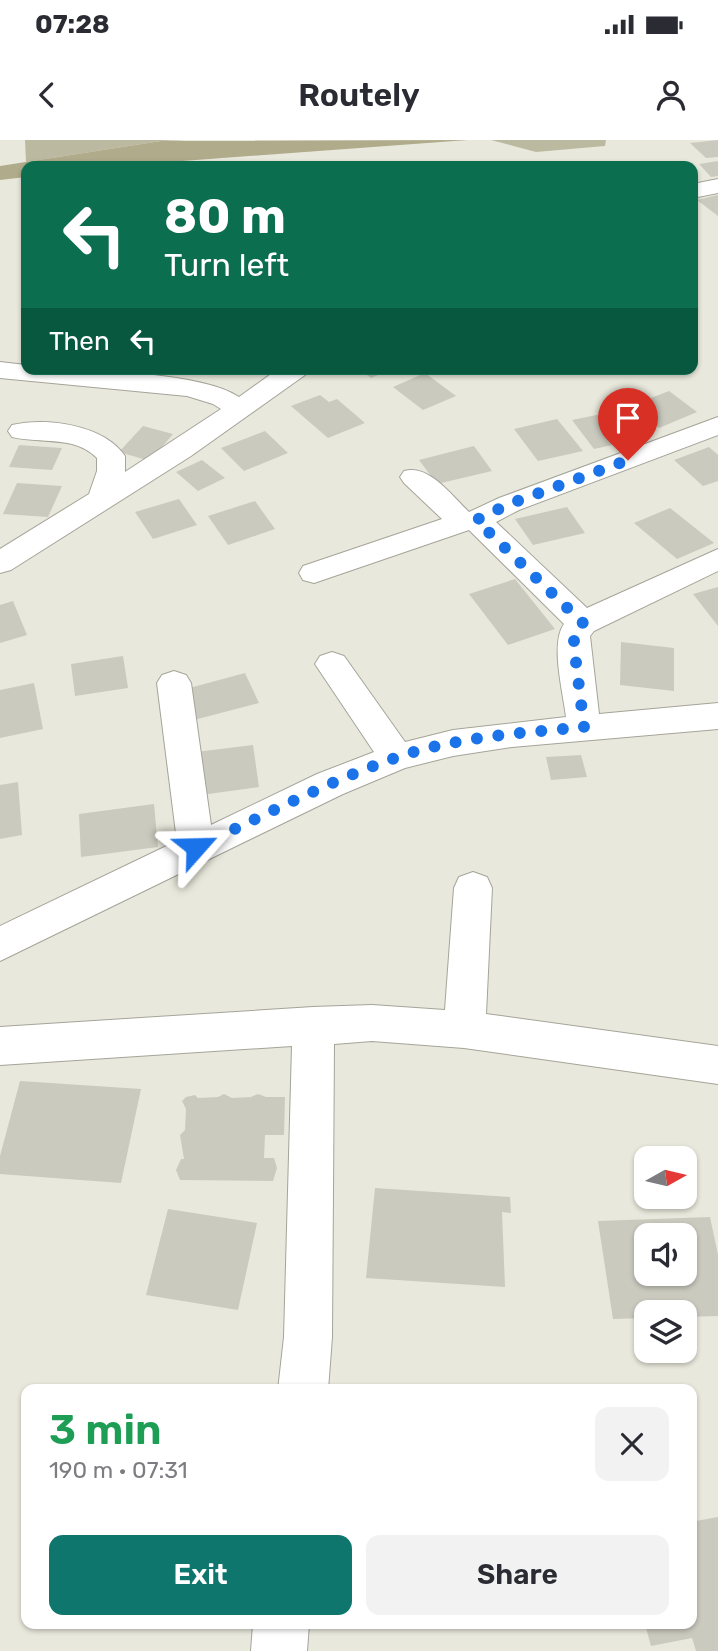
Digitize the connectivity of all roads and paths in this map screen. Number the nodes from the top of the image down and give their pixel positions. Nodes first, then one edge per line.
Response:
1 (718, 186) edge
2 (698, 190) edge
3 (0, 370) edge
4 (21, 372) edge
5 (53, 375) edge
6 (287, 375) edge
7 (239, 409) junction
8 (718, 425) edge
9 (22, 431) dead end
10 (414, 477) dead end
11 (102, 500) junction
12 (470, 521) junction
13 (718, 559) edge
14 (0, 564) edge
15 (314, 573) dead end
16 (583, 623) junction
17 (332, 664) dead end
18 (174, 683) dead end
19 (718, 716) edge
20 (584, 727) junction
21 (397, 757) junction
22 (196, 847) junction
23 (473, 888) dead end
24 (50, 919) junction
25 (0, 922) edge
26 (0, 944) edge
27 (313, 1025) junction
28 (464, 1030) junction
29 (0, 1046) edge
30 (718, 1065) edge
31 (304, 1384) edge
32 (281, 1629) edge
33 (279, 1651) edge

1 - 2 street
3 - 4 street
5 - 7 street
6 - 7 street
7 - 11 street
8 - 12 street
9 - 11 street
10 - 12 street
11 - 14 street
12 - 15 street
12 - 16 street
13 - 16 street
16 - 20 street
17 - 21 street
18 - 22 street
19 - 20 street
20 - 21 street
21 - 22 street
22 - 24 street
23 - 28 street
24 - 25 street
24 - 26 street
27 - 28 street
27 - 29 street
27 - 31 street
28 - 30 street
32 - 33 street

